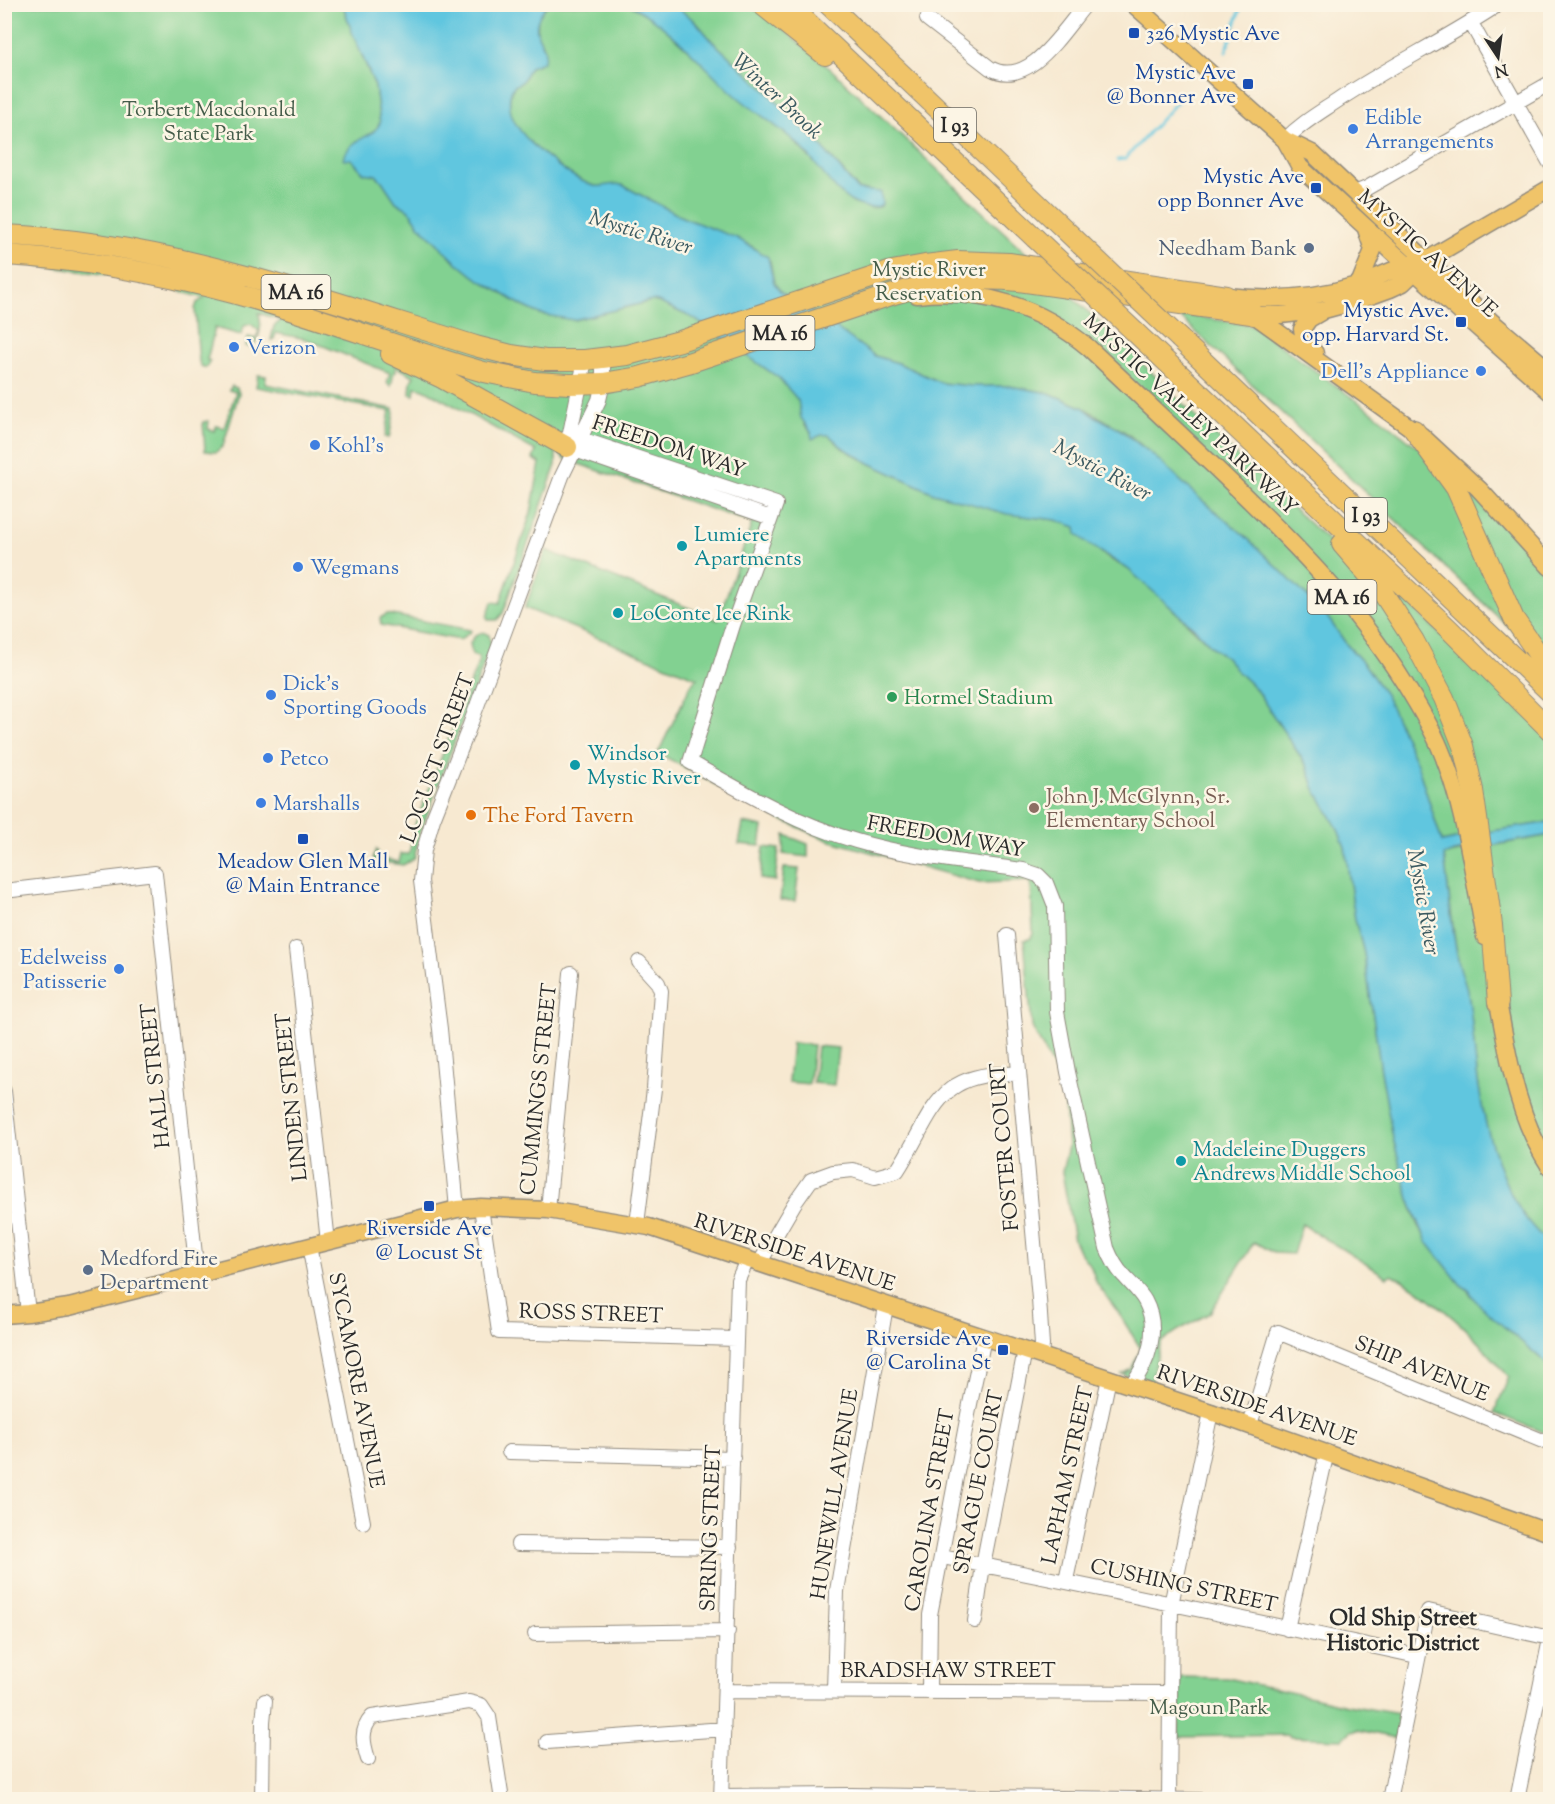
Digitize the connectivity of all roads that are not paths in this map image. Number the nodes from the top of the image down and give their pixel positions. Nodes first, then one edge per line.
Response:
1 (761, 4) edge
2 (788, 4) edge
3 (828, 4) edge
4 (1086, 4) edge
5 (1499, 4) edge
6 (1134, 5) edge
7 (927, 19) dead end
8 (1471, 23) junction
9 (1551, 83) edge
10 (882, 94) junction
11 (1516, 103) junction
12 (1285, 140) junction
13 (1551, 163) edge
14 (1551, 188) edge
15 (1355, 193) junction
16 (1364, 226) junction
17 (4, 235) edge
18 (4, 255) edge
19 (1416, 266) junction
20 (1359, 284) junction
21 (1227, 296) junction
22 (1324, 310) junction
23 (840, 313) junction
24 (1254, 315) junction
25 (327, 322) junction
26 (594, 359) junction
27 (1551, 371) edge
28 (1342, 379) junction
29 (603, 383) junction
30 (580, 384) junction
31 (1551, 392) edge
32 (1414, 430) junction
33 (573, 443) junction
34 (1319, 506) junction
35 (771, 518) junction
36 (1551, 567) edge
37 (1551, 671) edge
38 (1551, 692) edge
39 (1551, 730) edge
40 (4, 891) edge
41 (1007, 935) dead end
42 (296, 949) dead end
43 (639, 962) dead end
44 (571, 973) dead end
45 (1498, 1003) junction
46 (1018, 1074) junction
47 (4, 1091) edge
48 (1551, 1167) edge
49 (481, 1207) junction
50 (458, 1209) junction
51 (548, 1210) junction
52 (638, 1224) junction
53 (328, 1242) junction
54 (309, 1246) junction
55 (753, 1262) junction
56 (198, 1274) junction
57 (886, 1306) junction
58 (28, 1313) junction
59 (4, 1315) edge
60 (984, 1338) junction
61 (736, 1339) junction
62 (1033, 1353) junction
63 (1109, 1378) junction
64 (1131, 1386) junction
65 (1211, 1412) junction
66 (1250, 1425) junction
67 (1551, 1444) edge
68 (509, 1452) dead end
69 (1327, 1452) junction
70 (733, 1458) junction
71 (363, 1522) dead end
72 (1551, 1533) edge
73 (518, 1544) dead end
74 (730, 1547) junction
75 (942, 1557) junction
76 (983, 1565) junction
77 (1066, 1580) junction
78 (1171, 1605) junction
79 (975, 1622) dead end
80 (1287, 1629) junction
81 (728, 1631) junction
82 (535, 1634) dead end
83 (1551, 1639) edge
84 (1418, 1656) junction
85 (834, 1690) junction
86 (726, 1691) junction
87 (929, 1692) junction
88 (1170, 1693) junction
89 (265, 1701) dead end
90 (724, 1729) junction
91 (547, 1742) dead end
92 (368, 1759) dead end
93 (721, 1798) edge
94 (1169, 1799) edge
95 (262, 1800) edge
96 (502, 1800) edge
97 (1202, 1800) edge
98 (1389, 1800) edge
99 (1517, 1800) edge

1 - 10 highway
2 - 10 highway, I 93
3 - 38 highway, I 93, bridge
4 - 7 street
5 - 8 street
6 - 12 main road, MYSTIC AVENUE
8 - 11 street
8 - 12 street
9 - 11 street
10 - 34 highway, I 93, bridge
11 - 13 street
11 - 15 street
12 - 15 main road, MYSTIC AVENUE
12 - 16 main road, MYSTIC AVENUE
14 - 19 main road
15 - 19 main road, MYSTIC AVENUE
16 - 19 main road, MYSTIC AVENUE
16 - 20 main road
17 - 26 highway, MA 16
18 - 25 highway, MYSTIC VALLEY PARKWAY / MA 16
19 - 20 main road
19 - 22 main road
19 - 27 main road, MYSTIC AVENUE
19 - 31 main road, MYSTIC AVENUE
20 - 21 main road
21 - 24 highway, MA 16
21 - 26 highway, MA 16
22 - 24 main road
22 - 28 main road
23 - 24 highway
23 - 29 highway, MYSTIC VALLEY PARKWAY / MA 16
23 - 45 main road, MYSTIC VALLEY PARKWAY / MA 16
24 - 28 main road, MA 16
25 - 30 highway, MYSTIC VALLEY PARKWAY / MA 16
25 - 33 highway
26 - 29 street, LOCUST STREET
26 - 30 street, LOCUST STREET
28 - 32 main road, MA 16
29 - 30 highway, MYSTIC VALLEY PARKWAY / MA 16
29 - 33 street, LOCUST STREET
30 - 33 street, LOCUST STREET
32 - 36 main road, MA 16
32 - 37 highway
33 - 35 street, FREEDOM WAY
33 - 35 street, FREEDOM WAY
33 - 50 street, LOCUST STREET
34 - 39 highway, I 93
34 - 45 highway
35 - 64 street, FREEDOM WAY
40 - 56 street, HALL STREET
41 - 46 street, FOSTER COURT
42 - 53 street, LINDEN STREET
43 - 52 street
44 - 51 street, CUMMINGS STREET
45 - 48 main road, MYSTIC VALLEY PARKWAY / MA 16
46 - 55 street, SPRING STREET
46 - 62 street, FOSTER COURT
47 - 58 street
49 - 50 main road, RIVERSIDE AVENUE
49 - 51 main road, RIVERSIDE AVENUE
49 - 61 street, ROSS STREET
50 - 53 main road, RIVERSIDE AVENUE
51 - 52 main road, RIVERSIDE AVENUE
52 - 55 main road, RIVERSIDE AVENUE
53 - 54 main road, RIVERSIDE AVENUE
54 - 56 main road, RIVERSIDE AVENUE
54 - 71 street, SYCAMORE AVENUE
55 - 57 main road, RIVERSIDE AVENUE
55 - 61 street, SPRING STREET
56 - 58 main road, RIVERSIDE AVENUE
57 - 60 main road, RIVERSIDE AVENUE
57 - 85 street, HUNEWILL AVENUE
58 - 59 main road, RIVERSIDE AVENUE
60 - 62 main road, RIVERSIDE AVENUE
60 - 75 street, CAROLINA STREET
61 - 70 street, SPRING STREET
62 - 63 main road, RIVERSIDE AVENUE
62 - 76 street, SPRAGUE COURT
63 - 64 main road, RIVERSIDE AVENUE
63 - 77 street, LAPHAM STREET
64 - 65 main road, RIVERSIDE AVENUE
65 - 66 main road, RIVERSIDE AVENUE
65 - 78 street
66 - 67 street, SHIP AVENUE
66 - 69 main road, RIVERSIDE AVENUE
68 - 70 street
69 - 72 main road, RIVERSIDE AVENUE
69 - 80 street
70 - 74 street, SPRING STREET
73 - 74 street
74 - 81 street, SPRING STREET
75 - 76 street, CUSHING STREET
75 - 87 street, CAROLINA STREET
76 - 77 street, CUSHING STREET
76 - 79 street, SPRAGUE COURT
77 - 78 street, CUSHING STREET
78 - 80 street, CUSHING STREET
78 - 88 street
80 - 84 street, CUSHING STREET
81 - 82 street
81 - 86 street, SPRING STREET
83 - 84 street
83 - 99 street
84 - 98 street
85 - 86 street, BRADSHAW STREET
85 - 87 street, BRADSHAW STREET
86 - 90 street, SPRING STREET
87 - 88 street, BRADSHAW STREET
88 - 94 street
89 - 95 street
90 - 91 street
90 - 93 street, SPRING STREET
92 - 96 street
93 - 94 street
94 - 97 street

